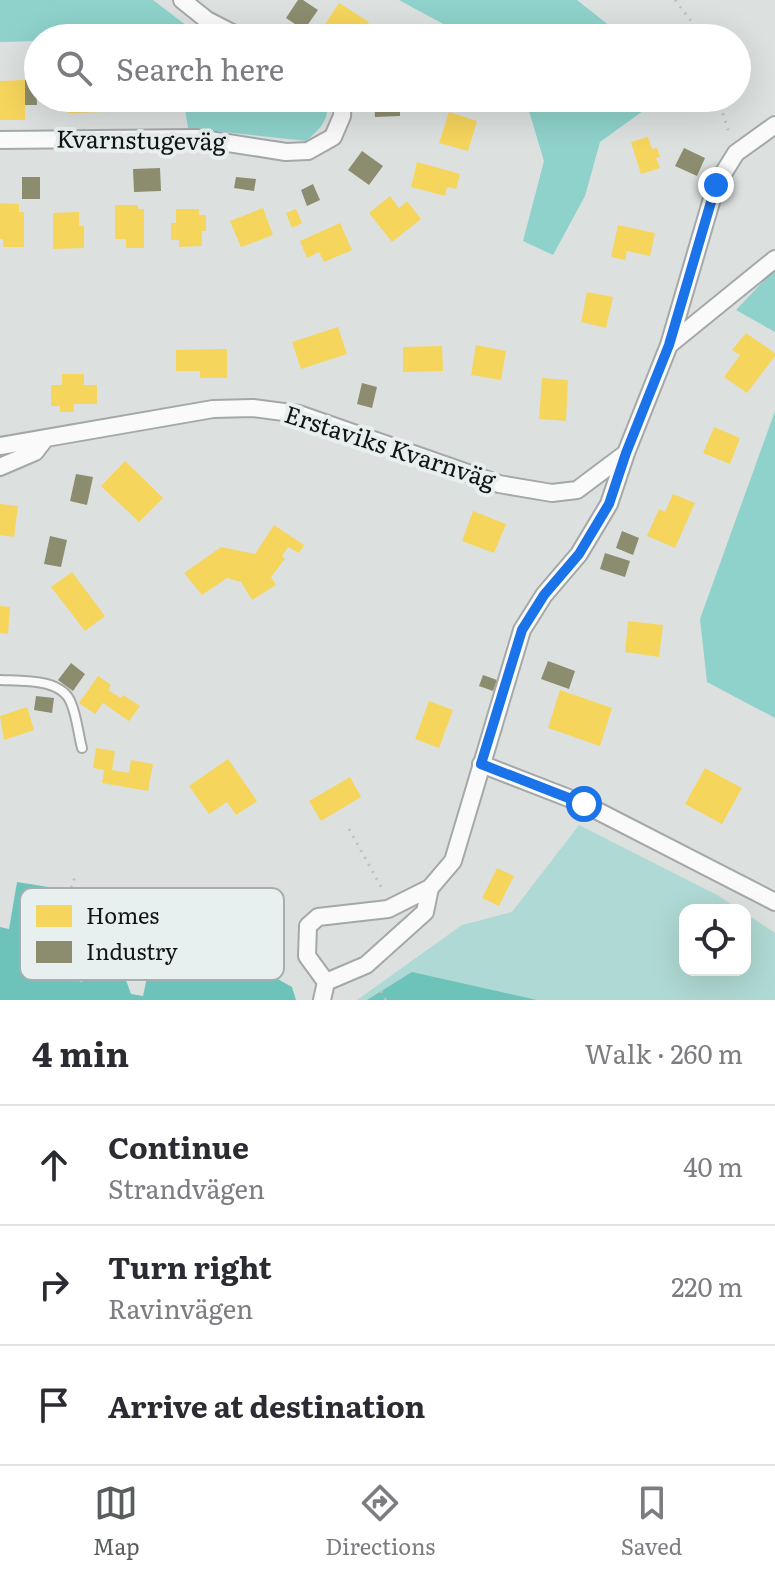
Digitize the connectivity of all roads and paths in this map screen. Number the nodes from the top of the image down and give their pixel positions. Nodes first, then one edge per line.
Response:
1 (182, 0) edge
2 (675, 0) edge
3 (215, 24) edge
4 (693, 24) edge
5 (342, 112) edge
6 (723, 112) edge
7 (775, 125) edge
8 (0, 140) edge
9 (736, 153) junction
10 (775, 259) edge
11 (669, 345) junction
12 (45, 439) junction
13 (0, 446) edge
14 (626, 453) junction
15 (0, 467) edge
16 (0, 680) edge
17 (82, 748) dead end
18 (481, 764) junction
19 (349, 829) dead end
20 (76, 874) dead end
21 (71, 888) edge
22 (430, 888) junction
23 (775, 902) edge
24 (392, 907) junction
25 (326, 982) junction
26 (381, 991) dead end
27 (322, 1000) edge
28 (386, 1000) edge

1 - 3 street
2 - 4 path
5 - 8 street, Kvarnstugeväg
6 - 9 path
7 - 9 street
9 - 11 street
10 - 11 street
11 - 14 street
12 - 13 street, Erstaviks Kvarnväg
12 - 14 street, Erstaviks Kvarnväg
12 - 15 street
14 - 18 street
16 - 17 lane
18 - 22 street
18 - 23 street
19 - 24 path
20 - 21 path
22 - 24 street
22 - 25 street
24 - 25 street
25 - 27 street
26 - 28 path

